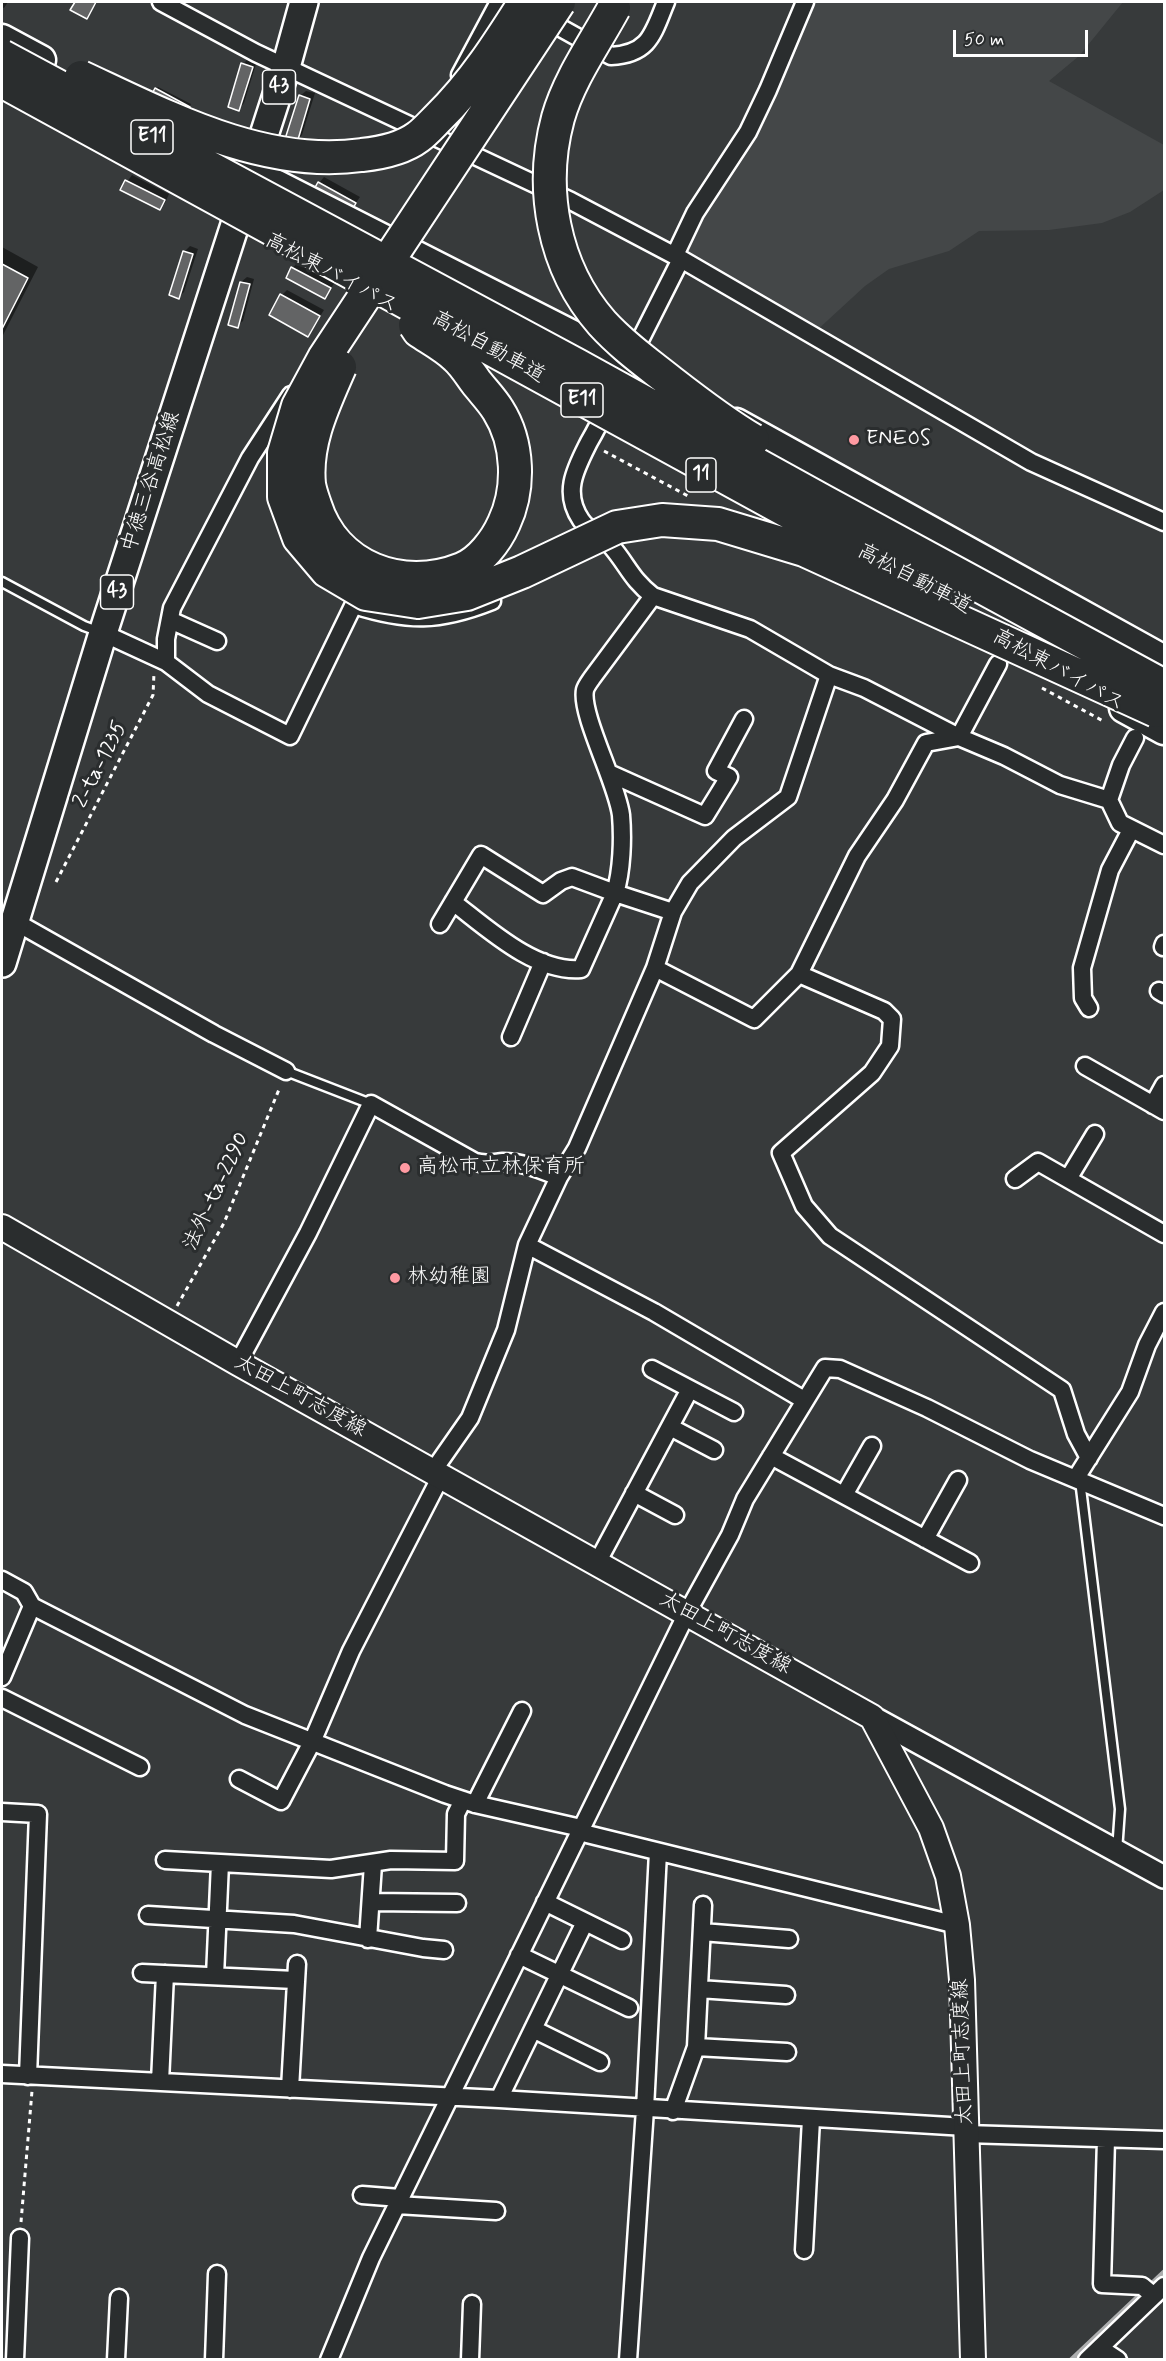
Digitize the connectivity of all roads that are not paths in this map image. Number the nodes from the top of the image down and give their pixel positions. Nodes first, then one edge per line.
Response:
1 (161, 2) edge
2 (304, 2) edge
3 (499, 2) edge
4 (514, 2) edge
5 (525, 2) edge
6 (560, 2) edge
7 (578, 2) edge
8 (666, 2) edge
9 (805, 2) edge
10 (614, 8) dead end
11 (2, 39) edge
12 (2, 56) edge
13 (286, 67) junction
14 (2, 81) edge
15 (2, 98) edge
16 (429, 134) junction
17 (251, 172) junction
18 (236, 223) junction
19 (678, 257) junction
20 (352, 286) junction
21 (396, 297) junction
22 (629, 363) junction
23 (282, 410) junction
24 (601, 419) junction
25 (823, 501) junction
26 (1164, 522) edge
27 (611, 545) junction
28 (2, 582) edge
29 (653, 596) junction
30 (354, 604) junction
31 (170, 620) junction
32 (104, 633) junction
33 (217, 641) dead end
34 (160, 659) junction
35 (1164, 660) edge
36 (998, 664) dead end
37 (829, 675) junction
38 (1162, 711) edge
39 (744, 720) dead end
40 (959, 737) junction
41 (1135, 738) dead end
42 (609, 773) junction
43 (1109, 800) junction
44 (1131, 830) junction
45 (1164, 845) edge
46 (615, 893) junction
47 (453, 902) junction
48 (673, 912) junction
49 (14, 921) junction
50 (440, 924) dead end
51 (543, 962) junction
52 (2, 963) edge
53 (655, 968) junction
54 (799, 974) junction
55 (1089, 1008) dead end
56 (511, 1037) dead end
57 (1085, 1066) dead end
58 (286, 1071) joint
59 (1164, 1085) edge
60 (371, 1104) junction
61 (1159, 1108) edge
62 (1095, 1134) dead end
63 (559, 1177) junction
64 (1015, 1179) dead end
65 (1068, 1179) junction
66 (2, 1227) edge
67 (1164, 1234) edge
68 (527, 1245) junction
69 (1164, 1312) edge
70 (238, 1363) junction
71 (652, 1369) dead end
72 (690, 1389) junction
73 (804, 1400) junction
74 (734, 1412) dead end
75 (670, 1427) junction
76 (872, 1446) dead end
77 (714, 1450) dead end
78 (771, 1456) junction
79 (1089, 1458) junction
80 (437, 1473) junction
81 (1078, 1479) junction
82 (958, 1480) dead end
83 (634, 1493) junction
84 (844, 1496) junction
85 (675, 1515) dead end
86 (1164, 1516) edge
87 (925, 1539) junction
88 (597, 1563) junction
89 (970, 1563) dead end
90 (2, 1580) edge
91 (32, 1606) junction
92 (687, 1613) junction
93 (2, 1677) edge
94 (2, 1698) edge
95 (522, 1711) dead end
96 (872, 1717) junction
97 (312, 1743) junction
98 (140, 1767) dead end
99 (239, 1779) dead end
100 (469, 1802) junction
101 (2, 1812) edge
102 (581, 1828) junction
103 (658, 1852) junction
104 (1117, 1852) junction
105 (165, 1860) dead end
106 (220, 1863) junction
107 (373, 1864) junction
108 (1164, 1877) edge
109 (372, 1902) junction
110 (545, 1902) junction
111 (457, 1903) dead end
112 (703, 1905) dead end
113 (148, 1915) dead end
114 (218, 1920) junction
115 (585, 1922) junction
116 (957, 1925) junction
117 (702, 1932) junction
118 (368, 1939) junction
119 (789, 1939) dead end
120 (622, 1941) dead end
121 (444, 1950) dead end
122 (519, 1955) junction
123 (142, 1973) dead end
124 (165, 1974) junction
125 (560, 1974) junction
126 (215, 1976) junction
127 (699, 1989) junction
128 (786, 1995) dead end
129 (629, 2008) dead end
130 (533, 2029) junction
131 (696, 2047) junction
132 (787, 2052) dead end
133 (600, 2061) dead end
134 (2, 2074) edge
135 (31, 2076) junction
136 (160, 2082) junction
137 (290, 2089) junction
138 (450, 2097) junction
139 (499, 2099) junction
140 (645, 2109) junction
141 (673, 2111) junction
142 (811, 2119) junction
143 (966, 2130) junction
144 (1106, 2139) junction
145 (1164, 2140) edge
146 (362, 2195) dead end
147 (398, 2201) junction
148 (496, 2211) dead end
149 (20, 2238) road end
150 (804, 2250) dead end
151 (217, 2274) dead end
152 (1154, 2289) edge
153 (119, 2298) dead end
154 (472, 2304) dead end
155 (1100, 2348) junction
156 (15, 2360) edge
157 (116, 2360) edge
158 (214, 2360) edge
159 (329, 2360) edge
160 (470, 2360) edge
161 (628, 2360) edge
162 (973, 2360) edge
163 (1087, 2360) edge
164 (1118, 2360) edge

1 - 13 street
2 - 13 main road, 中徳三谷高松線 / 43
3 - 16 street
4 - 8 street
5 - 11 highway, bridge
6 - 38 highway, bridge
7 - 21 highway, bridge
9 - 19 street
10 - 25 highway, bridge
11 - 17 highway
12 - 25 highway, 高松自動車道 / E11, bridge
13 - 16 street
13 - 17 main road, 中徳三谷高松線 / 43
14 - 21 highway, 高松自動車道 / E11, bridge
15 - 18 highway, 高松東バイパス / 11
16 - 19 street
17 - 18 main road, 中徳三谷高松線 / 43
17 - 22 highway
18 - 20 highway, 高松東バイパス / 11
18 - 32 main road, 中徳三谷高松線 / 43
19 - 22 street
19 - 26 street
20 - 23 street
20 - 24 highway, 高松東バイパス / 11
21 - 38 highway, 高松自動車道 / E11, bridge
22 - 24 street
22 - 35 highway
23 - 30 street
23 - 31 street
24 - 27 street
24 - 38 highway, 高松東バイパス / 11
25 - 38 highway, 高松自動車道 / E11, bridge
27 - 29 street
27 - 30 street
28 - 32 lane
29 - 37 street
29 - 42 street
30 - 34 street
31 - 33 street
31 - 34 street
32 - 34 street
32 - 49 main road, 中徳三谷高松線 / 43
36 - 40 street
37 - 40 street
37 - 48 street
39 - 42 street
40 - 43 street
40 - 54 street
41 - 43 street
42 - 46 street
43 - 44 street
44 - 45 street
44 - 55 street
46 - 47 street
46 - 48 street
46 - 51 street
47 - 50 street
47 - 51 street
48 - 53 street
49 - 52 main road, 中徳三谷高松線 / 43
49 - 58 street
51 - 56 street
53 - 54 street
53 - 63 street
54 - 79 street
57 - 61 street
58 - 60 lane
59 - 61 street
60 - 63 street
60 - 70 street
62 - 65 street
63 - 68 street
64 - 65 street
65 - 67 street
66 - 70 main road, 太田上町志度線
68 - 73 street
68 - 80 street
69 - 79 street
70 - 80 main road, 太田上町志度線
71 - 72 street
72 - 74 street
72 - 75 street
73 - 78 street
73 - 81 street
75 - 77 street
75 - 83 street
76 - 84 street
78 - 84 street
78 - 92 street
79 - 81 street
80 - 88 main road, 太田上町志度線
80 - 97 street
81 - 86 street
81 - 104 lane
82 - 87 street
83 - 85 street
83 - 88 street
84 - 87 street
87 - 89 street
88 - 92 main road, 太田上町志度線
90 - 91 street
91 - 93 street
91 - 97 street
92 - 96 main road, 太田上町志度線
92 - 102 street
94 - 98 street
95 - 100 street
96 - 104 street
96 - 116 main road, 太田上町志度線
97 - 99 street
97 - 100 street
100 - 102 street
100 - 107 street
101 - 135 street
102 - 103 street
102 - 110 street
103 - 116 street
103 - 140 street
104 - 108 street
105 - 106 street
106 - 107 street
106 - 114 street
107 - 109 street
109 - 111 street
109 - 118 street
110 - 115 street
110 - 122 street
112 - 117 street
113 - 114 street
114 - 118 street
114 - 126 street
115 - 120 street
115 - 125 street
116 - 143 main road, 太田上町志度線
117 - 119 street
117 - 127 street
118 - 121 street
122 - 125 street
122 - 138 street
123 - 124 street
124 - 126 street
124 - 136 street
125 - 129 street
125 - 130 street
126 - 137 street
127 - 128 street
127 - 131 street
130 - 133 street
130 - 139 street
131 - 132 street
131 - 141 street
134 - 135 street
135 - 136 street
136 - 137 street
137 - 138 street
138 - 139 street
138 - 147 street
139 - 140 street
140 - 141 street
140 - 161 street
141 - 142 street
142 - 143 street
142 - 150 street
143 - 144 street
143 - 162 main road, 太田上町志度線
144 - 145 street
144 - 152 street
146 - 147 street
147 - 148 street
147 - 159 street
149 - 156 street
151 - 158 street
152 - 155 street
153 - 157 street
154 - 160 street
155 - 163 street
155 - 164 street

